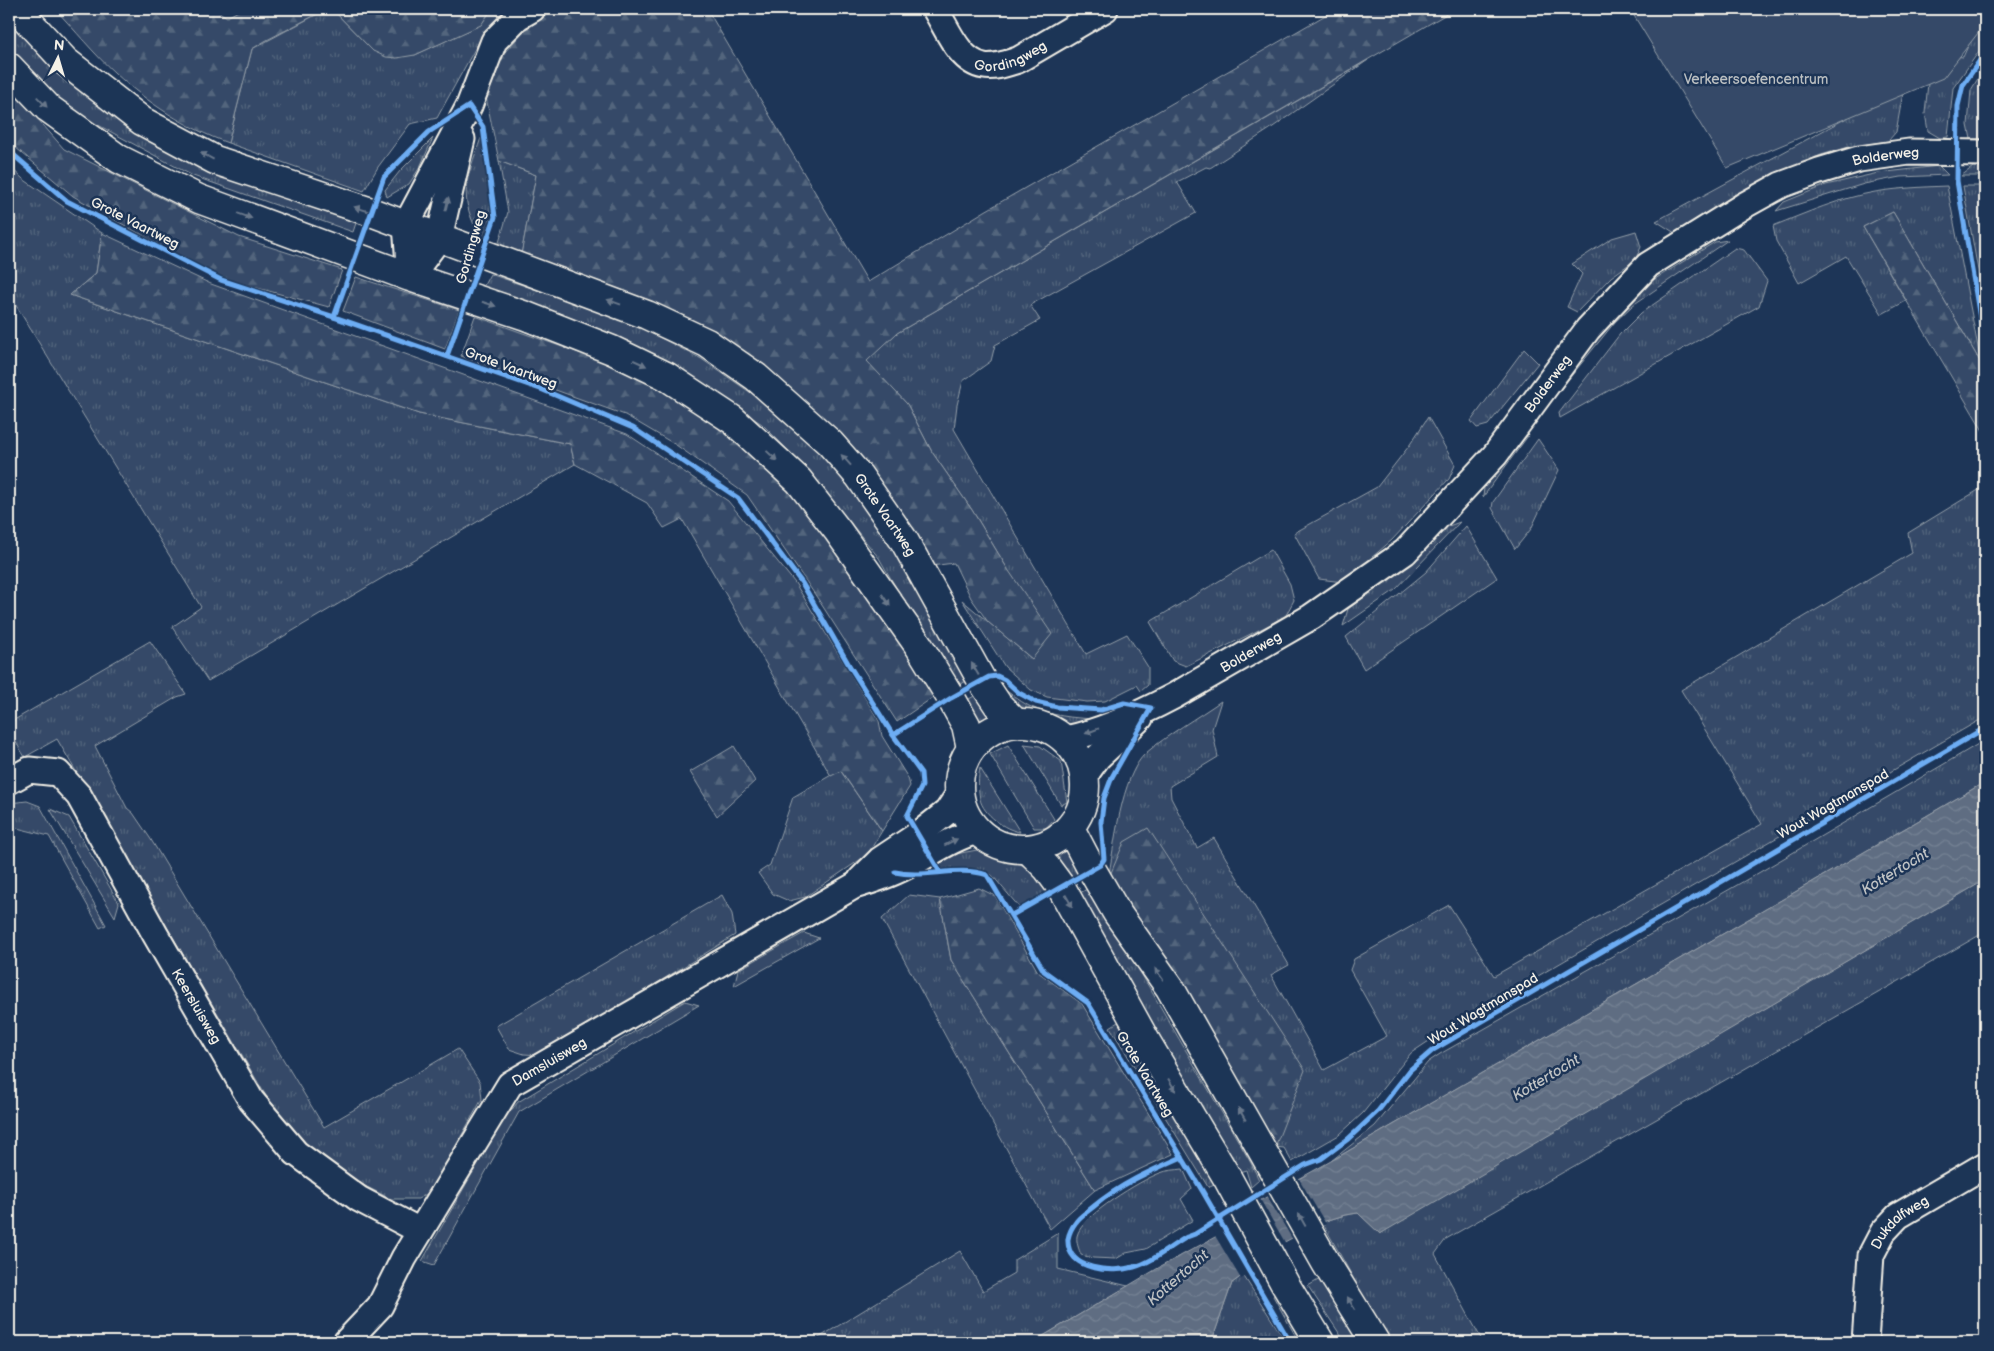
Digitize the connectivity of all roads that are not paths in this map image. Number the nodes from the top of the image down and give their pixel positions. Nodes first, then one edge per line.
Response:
1 (17, 9) edge
2 (532, 9) edge
3 (936, 9) edge
4 (1105, 9) edge
5 (9, 67) edge
6 (469, 106) junction
7 (1985, 152) edge
8 (406, 225) junction
9 (439, 238) junction
10 (410, 276) junction
11 (1151, 708) junction
12 (1015, 722) junction
13 (1066, 738) junction
14 (971, 748) junction
15 (1085, 775) junction
16 (9, 781) edge
17 (959, 794) junction
18 (1070, 828) junction
19 (978, 831) junction
20 (1028, 849) junction
21 (854, 886) junction
22 (1985, 1164) edge
23 (420, 1231) junction
24 (346, 1342) edge
25 (1320, 1342) edge
26 (1375, 1342) edge
27 (1865, 1342) edge

8 -> 1 main road, Grote Vaartweg
2 - 6 street
3 - 4 street, Gordingweg
5 -> 10 main road
6 - 8 street
9 -> 6 street
7 - 11 street, Bolderweg
8 - 9 main road, Grote Vaartweg
8 - 10 street
9 - 10 street
12 -> 9 main road, Grote Vaartweg
10 -> 14 main road
11 -> 13 street, Bolderweg
11 - 15 street, Bolderweg
12 - 13 main road
12 - 14 main road
13 - 15 main road
14 - 17 main road
15 - 18 main road
16 - 23 street, Keersluisweg
17 - 19 main road
17 - 21 street, Damsluisweg
18 - 20 main road
26 -> 18 main road
19 - 20 main road
21 -> 19 street, Damsluisweg
20 -> 25 main road, Grote Vaartweg
21 - 23 street, Damsluisweg
22 - 27 street, Dukdalfweg
23 - 24 street, Damsluisweg

